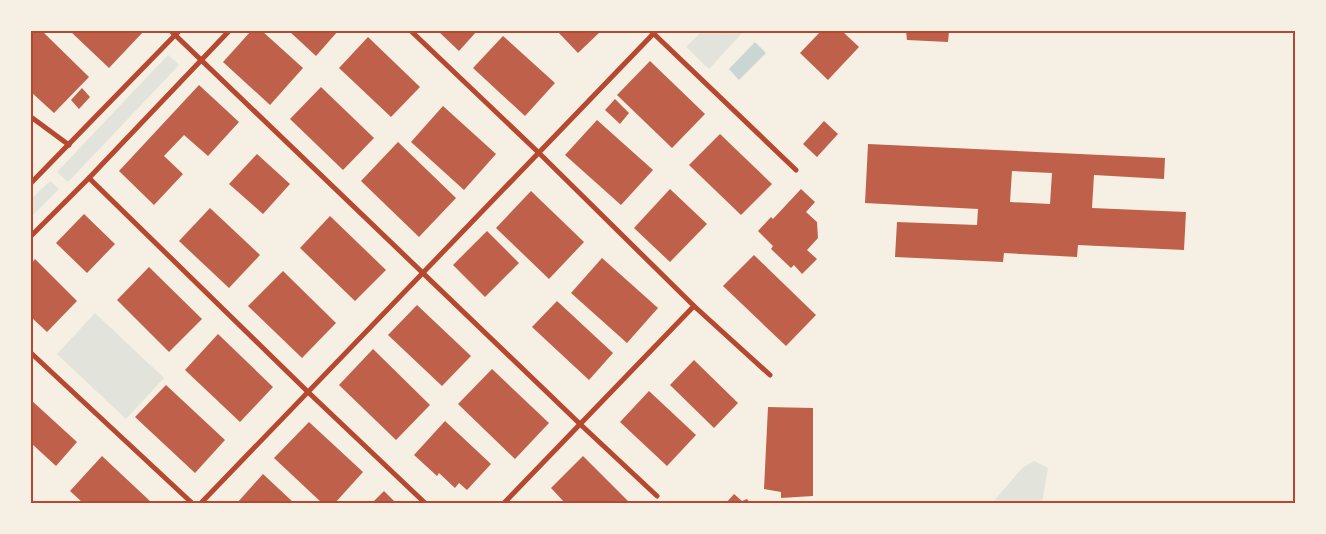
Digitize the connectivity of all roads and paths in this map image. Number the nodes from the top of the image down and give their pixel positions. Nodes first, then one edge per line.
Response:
1 (228, 31) edge
2 (411, 31) edge
3 (654, 32) edge
4 (175, 33) edge
5 (201, 60) junction
6 (31, 117) edge
7 (69, 145) junction
8 (539, 153) junction
9 (796, 170) dead end
10 (89, 178) junction
11 (31, 183) edge
12 (31, 236) edge
13 (423, 273) junction
14 (694, 306) junction
15 (31, 353) edge
16 (770, 375) dead end
17 (308, 392) junction
18 (580, 424) junction
19 (658, 496) dead end
20 (192, 503) edge
21 (201, 503) edge
22 (425, 503) edge
23 (504, 503) edge

1 - 5 street
2 - 8 street
3 - 8 street
3 - 9 street
4 - 5 street
4 - 7 street
5 - 10 street
5 - 13 street
6 - 7 street
7 - 11 street
8 - 13 street
8 - 14 street
10 - 12 street
10 - 17 street
13 - 17 street
13 - 18 street
14 - 16 street
14 - 18 street
15 - 20 street
17 - 21 street
17 - 22 street
18 - 19 street
18 - 23 street

